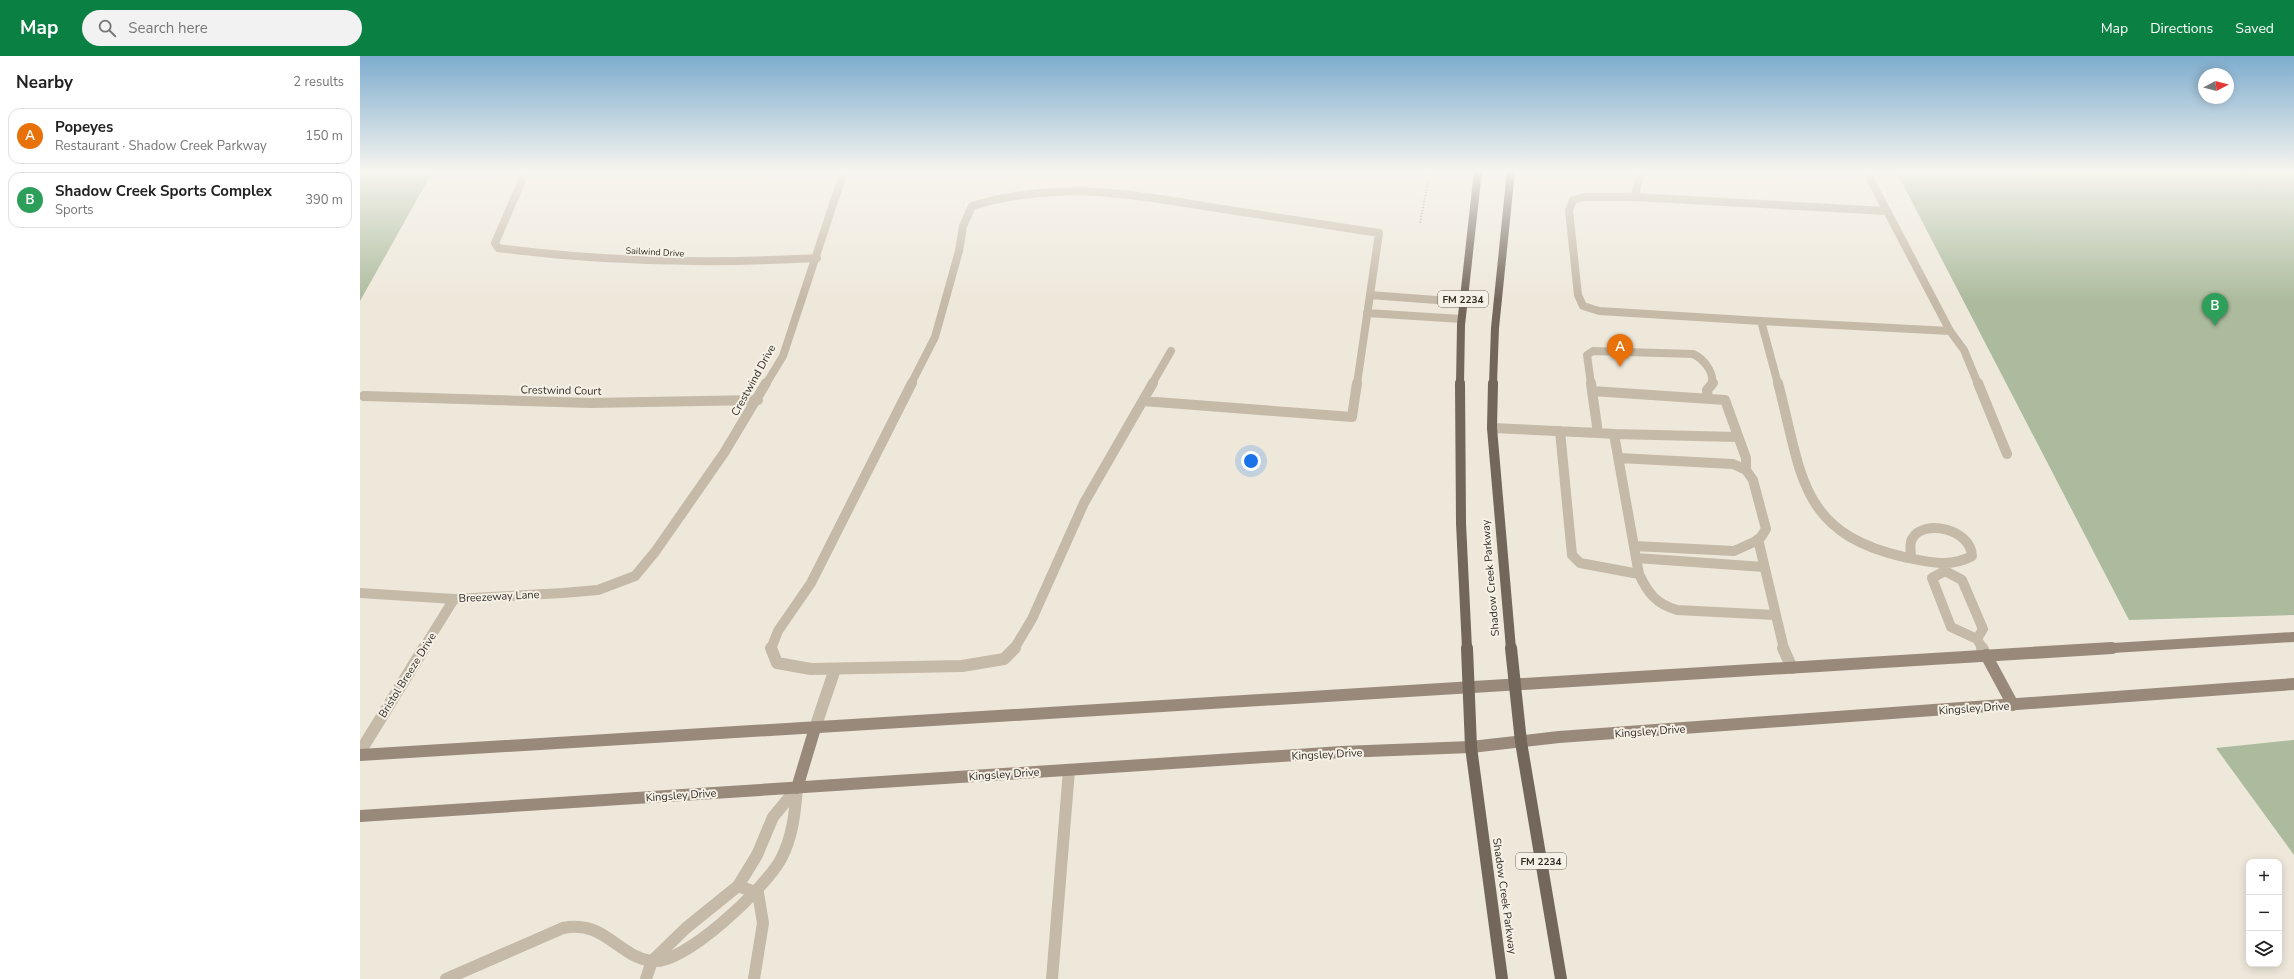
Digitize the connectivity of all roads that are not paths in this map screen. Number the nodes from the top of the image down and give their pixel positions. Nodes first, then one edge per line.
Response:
1 (507, 214) edge
2 (831, 214) edge
3 (968, 214) edge
4 (1254, 214) edge
5 (1473, 214) edge
6 (1507, 214) edge
7 (1569, 214) edge
8 (1889, 214) edge
9 (818, 258) junction
10 (1370, 295) junction
11 (1463, 302) junction
12 (1367, 313) junction
13 (1461, 319) junction
14 (1761, 321) junction
15 (1950, 331) junction
16 (1171, 351) dead end
17 (1592, 391) junction
18 (364, 396) dead end
19 (1708, 399) junction
20 (758, 400) junction
21 (1143, 400) junction
22 (1492, 428) junction
23 (1560, 431) junction
24 (1598, 433) junction
25 (1614, 434) junction
26 (1737, 437) junction
27 (2007, 454) dead end
28 (1619, 458) junction
29 (1746, 470) junction
30 (1758, 539) junction
31 (1634, 546) junction
32 (1636, 558) junction
33 (1911, 558) junction
34 (1764, 567) junction
35 (1945, 568) junction
36 (1638, 574) junction
37 (635, 576) joint
38 (360, 593) edge
39 (454, 599) junction
40 (1775, 615) junction
41 (2294, 637) edge
42 (1977, 639) junction
43 (1986, 655) junction
44 (1792, 668) junction
45 (835, 669) junction
46 (2294, 684) edge
47 (1514, 685) junction
48 (1468, 687) junction
49 (2013, 705) junction
50 (815, 728) junction
51 (1521, 742) junction
52 (1471, 747) junction
53 (360, 753) edge
54 (1069, 770) junction
55 (797, 788) junction
56 (360, 816) edge
57 (738, 886) junction
58 (758, 893) junction
59 (652, 961) junction
60 (446, 979) edge
61 (646, 979) edge
62 (754, 979) edge
63 (1052, 979) edge
64 (1502, 979) edge
65 (1561, 979) edge

1 - 9 street, Sailwind Drive
2 - 9 street, Crestwind Drive
3 - 45 street
4 - 10 street
5 - 11 main road, Shadow Creek Parkway / FM 2234
6 - 22 main road, Shadow Creek Parkway / FM 2234
7 - 14 street
8 - 15 street
9 - 20 street, Crestwind Drive
10 - 11 street
10 - 12 street
11 - 13 main road, Shadow Creek Parkway / FM 2234
12 - 13 street
12 - 21 street
13 - 48 main road, Shadow Creek Parkway / FM 2234
14 - 15 street
14 - 33 street
15 - 27 street
16 - 21 street
17 - 19 street
17 - 19 street
17 - 24 street
18 - 20 street, Crestwind Court
19 - 26 street
20 - 37 street, Crestwind Drive
21 - 45 street
22 - 23 street
22 - 47 main road, Shadow Creek Parkway / FM 2234
23 - 24 street
23 - 36 street
24 - 25 street
25 - 26 street
25 - 28 street
26 - 29 street
28 - 29 street
28 - 31 street
29 - 30 street
30 - 31 street
30 - 34 street
31 - 32 street
32 - 34 street
32 - 36 street
33 - 35 street
33 - 35 street
34 - 40 street
35 - 42 street
35 - 42 street
36 - 40 street
37 - 39 street, Breezeway Lane
38 - 39 street, Breezeway Lane
39 - 53 street, Bristol Breeze Drive
40 - 44 street
41 - 43 main road
42 - 43 street
43 - 44 main road
43 - 49 main road
44 - 47 main road
45 - 50 street
46 - 49 main road, Kingsley Drive
47 - 48 main road
47 - 51 main road, Shadow Creek Parkway / FM 2234
48 - 50 main road
48 - 52 main road, Shadow Creek Parkway / FM 2234
49 - 51 main road, Kingsley Drive
50 - 53 main road
50 - 55 main road
51 - 52 main road, Kingsley Drive
51 - 65 main road, Shadow Creek Parkway / FM 2234
52 - 54 main road, Kingsley Drive
52 - 64 main road, Shadow Creek Parkway / FM 2234
54 - 55 main road, Kingsley Drive
54 - 63 street
55 - 56 main road, Kingsley Drive
55 - 57 street
55 - 58 street
57 - 58 street
57 - 59 street
58 - 59 street
58 - 62 street
59 - 60 street
59 - 61 street

